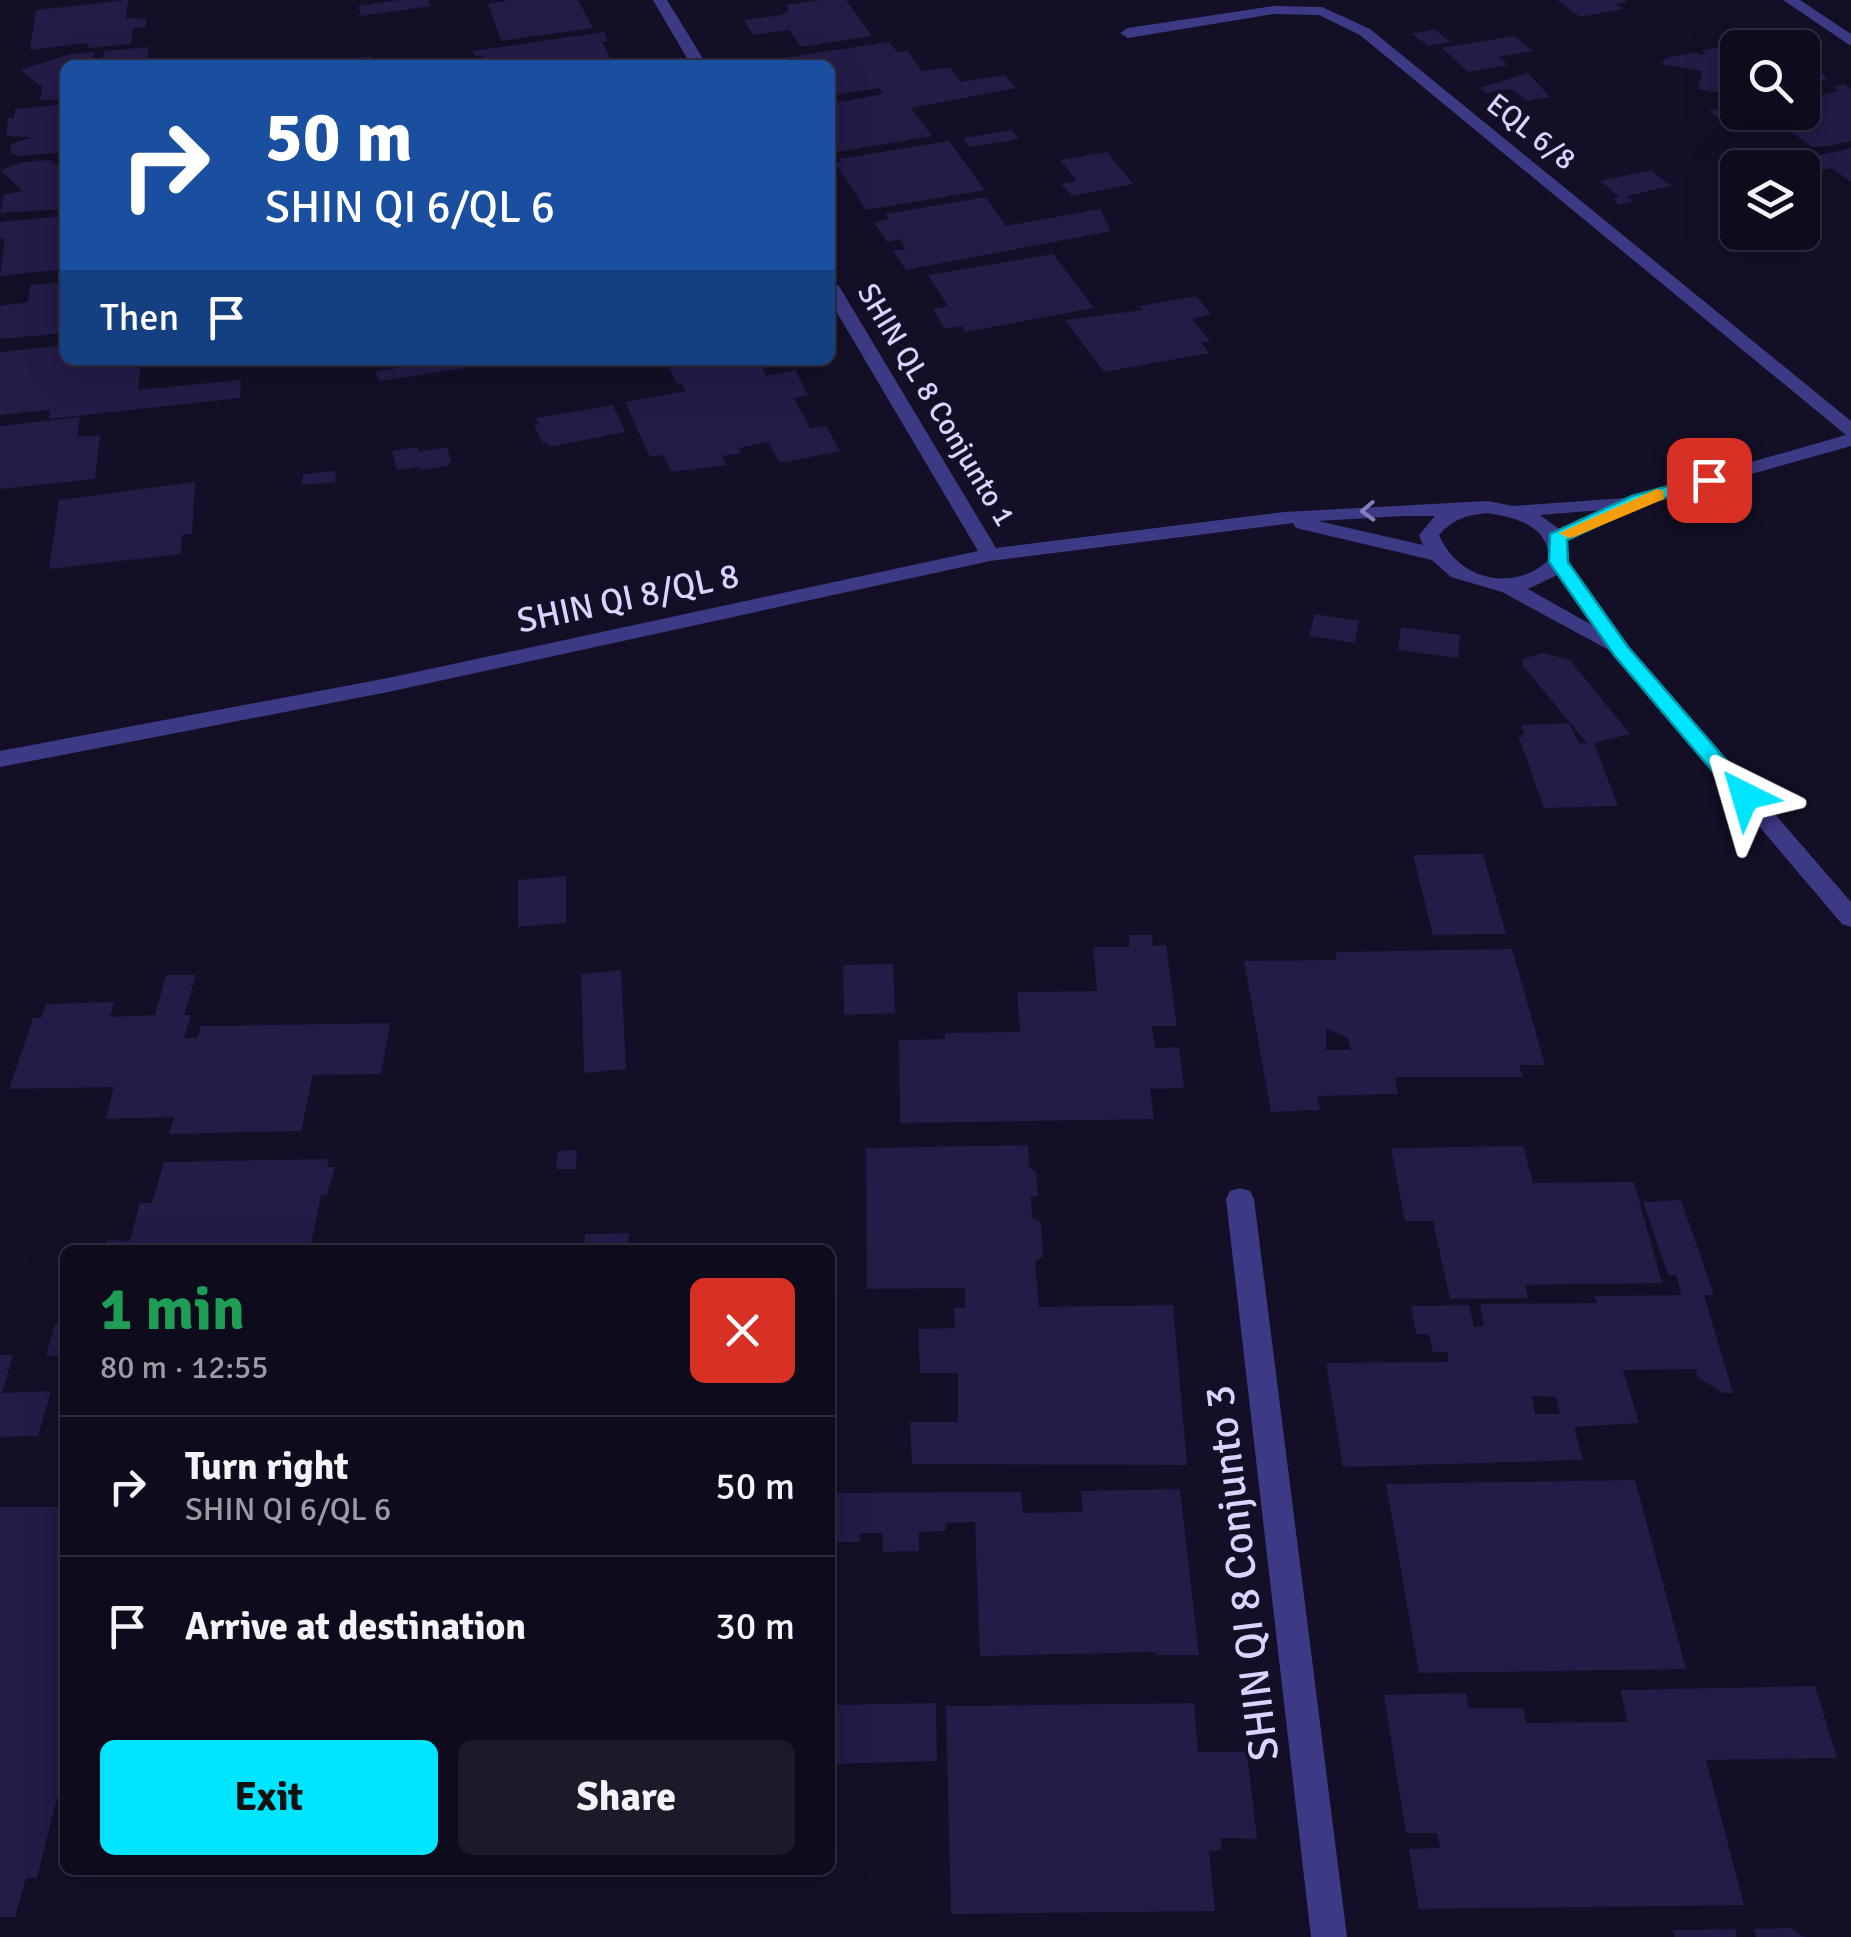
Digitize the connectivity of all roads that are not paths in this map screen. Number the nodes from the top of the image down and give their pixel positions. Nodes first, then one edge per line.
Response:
1 (660, 0) edge
2 (1790, 0) edge
3 (1128, 33) dead end
4 (1851, 40) edge
5 (696, 60) edge
6 (835, 294) edge
7 (1851, 431) edge
8 (1851, 440) edge
9 (1638, 500) junction
10 (1462, 509) junction
11 (1516, 512) junction
12 (1274, 519) junction
13 (1556, 538) junction
14 (1434, 554) junction
15 (990, 556) junction
16 (1558, 562) junction
17 (1505, 585) junction
18 (1621, 651) junction
19 (0, 759) edge
20 (1851, 918) edge
21 (1240, 1199) dead end
22 (1329, 1937) edge

1 - 5 street
2 - 4 street
3 - 7 street, EQL 6/8
6 - 15 street, SHIN QL 8 Conjunto 1
8 - 9 street
9 - 11 street
9 - 13 street
10 - 11 street
10 -> 12 street, SHIN QI 8/QL 8
10 - 14 street
11 - 13 street
12 - 14 street, SHIN QI 8/QL 8
12 - 15 street, SHIN QI 8/QL 8
13 - 16 street
14 - 17 street
15 - 19 street, SHIN QI 8/QL 8
16 - 17 street
16 - 18 street
17 - 18 street
18 - 20 street
21 - 22 street, SHIN QI 8 Conjunto 3

